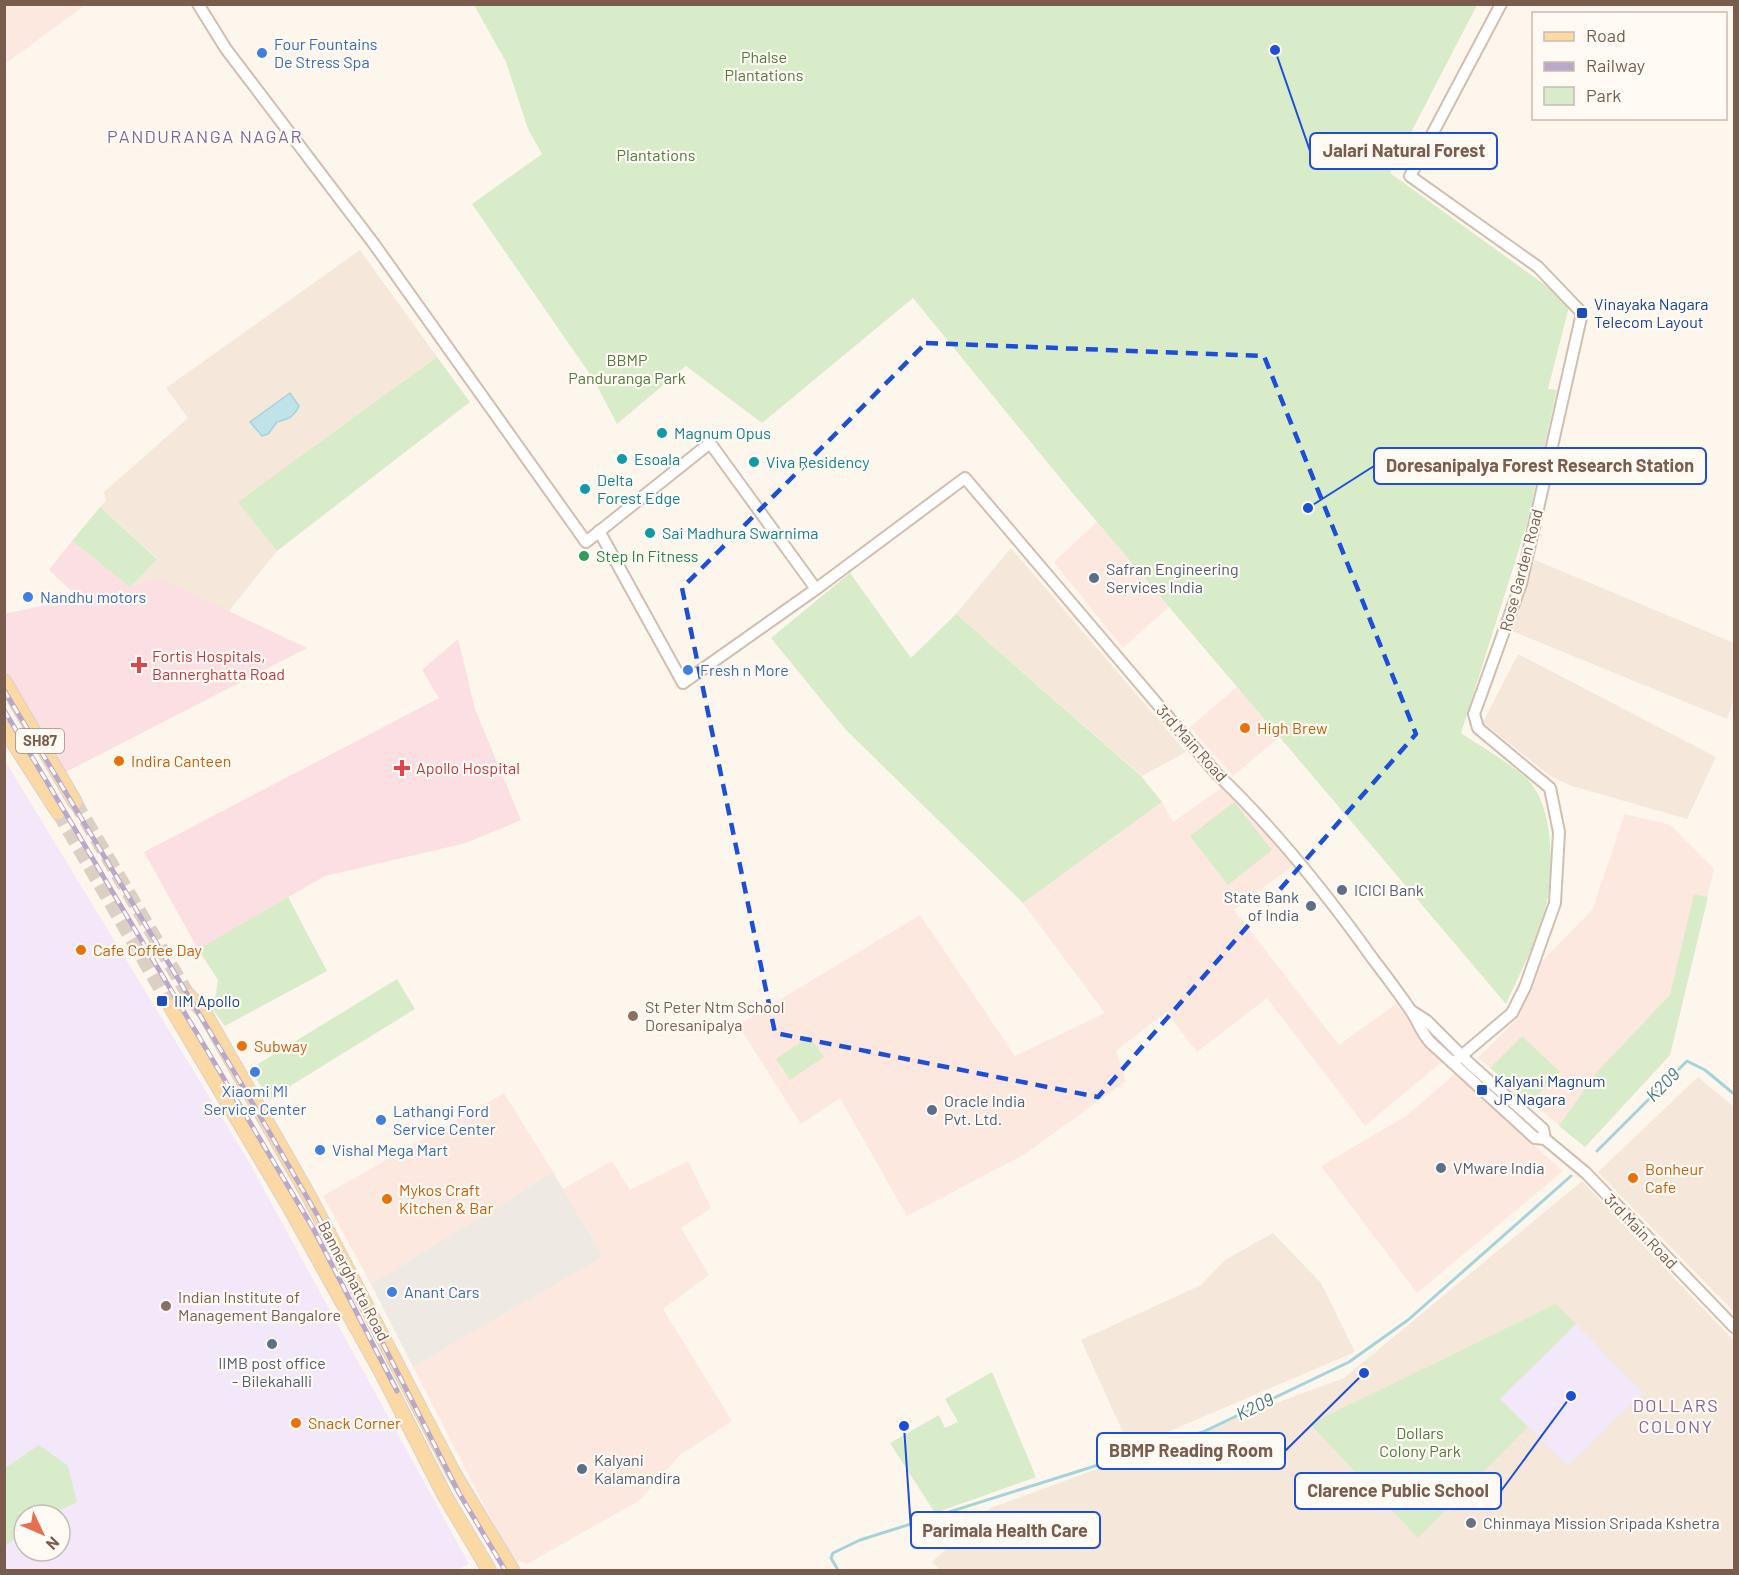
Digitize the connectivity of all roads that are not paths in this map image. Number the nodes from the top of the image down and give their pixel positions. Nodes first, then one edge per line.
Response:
1 (198, 4) edge
2 (1501, 4) edge
3 (599, 531) junction
4 (816, 589) junction
5 (4, 681) edge
6 (4, 728) edge
7 (75, 802) tunnel mouth
8 (58, 812) tunnel mouth
9 (189, 996) tunnel mouth
10 (171, 1007) tunnel mouth
11 (1413, 1012) junction
12 (1463, 1057) junction
13 (1452, 1064) junction
14 (1545, 1139) junction
15 (1734, 1327) edge
16 (489, 1570) edge
17 (512, 1570) edge

1 - 3 street
2 - 12 street, Rose Garden Road
3 - 4 street
3 - 4 street
4 - 11 street, 3rd Main Road
5 - 7 main road, SH87
6 - 8 main road, SH87
9 - 17 main road, Bannerghatta Road
10 - 16 main road, Bannerghatta Road
11 - 12 street, 3rd Main Road
11 - 13 street, 3rd Main Road
12 - 13 street, Rose Garden Road
12 - 14 street, 3rd Main Road
13 - 14 street, 3rd Main Road
14 - 15 street, 3rd Main Road

